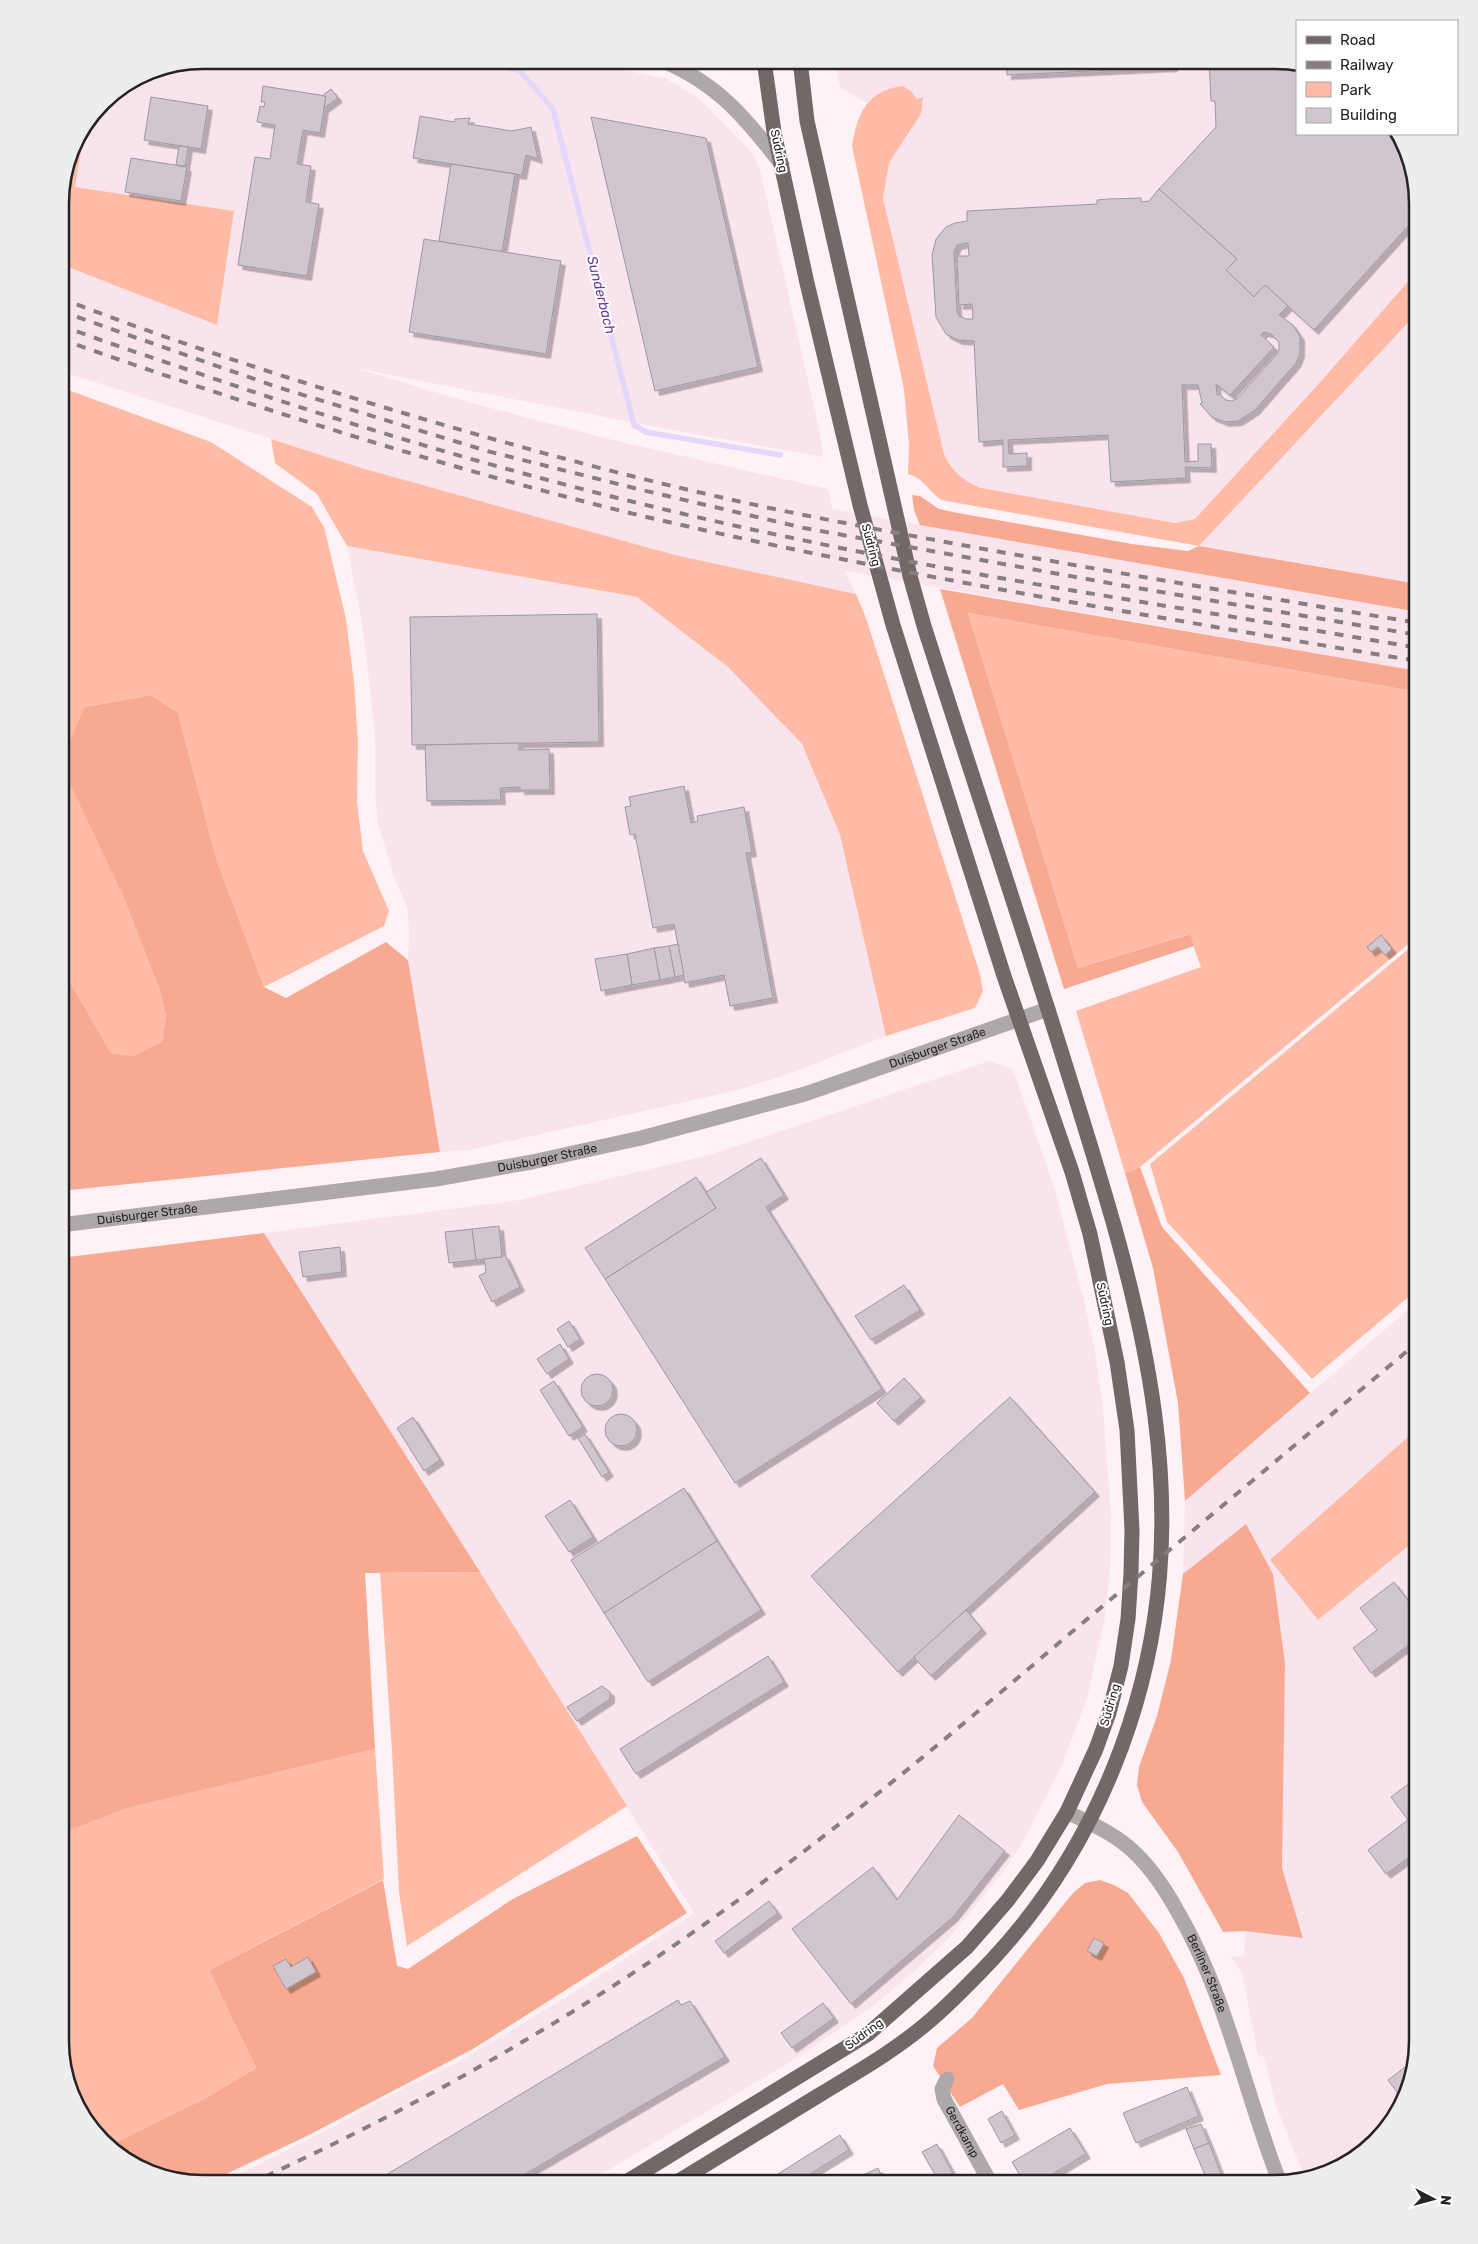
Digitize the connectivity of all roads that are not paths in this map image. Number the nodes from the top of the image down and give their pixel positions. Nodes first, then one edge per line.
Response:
1 (678, 69) edge
2 (765, 69) edge
3 (798, 69) edge
4 (782, 165) junction
5 (1048, 1009) junction
6 (1019, 1019) junction
7 (69, 1224) edge
8 (1067, 1812) junction
9 (1090, 1822) junction
10 (947, 2079) dead end
11 (638, 2175) edge
12 (689, 2175) edge
13 (986, 2175) edge
14 (1277, 2175) edge

1 - 4 street
2 - 4 main road, Südring
3 - 5 main road, Südring
4 - 6 main road, Südring
5 - 6 street
5 - 9 main road, Südring
6 - 7 street, Duisburger Straße
6 - 8 main road, Südring
8 - 9 street, Berliner Straße
8 - 11 main road, Südring
9 - 12 main road, Südring
9 - 14 street, Berliner Straße
10 - 13 street, Gerdkamp

